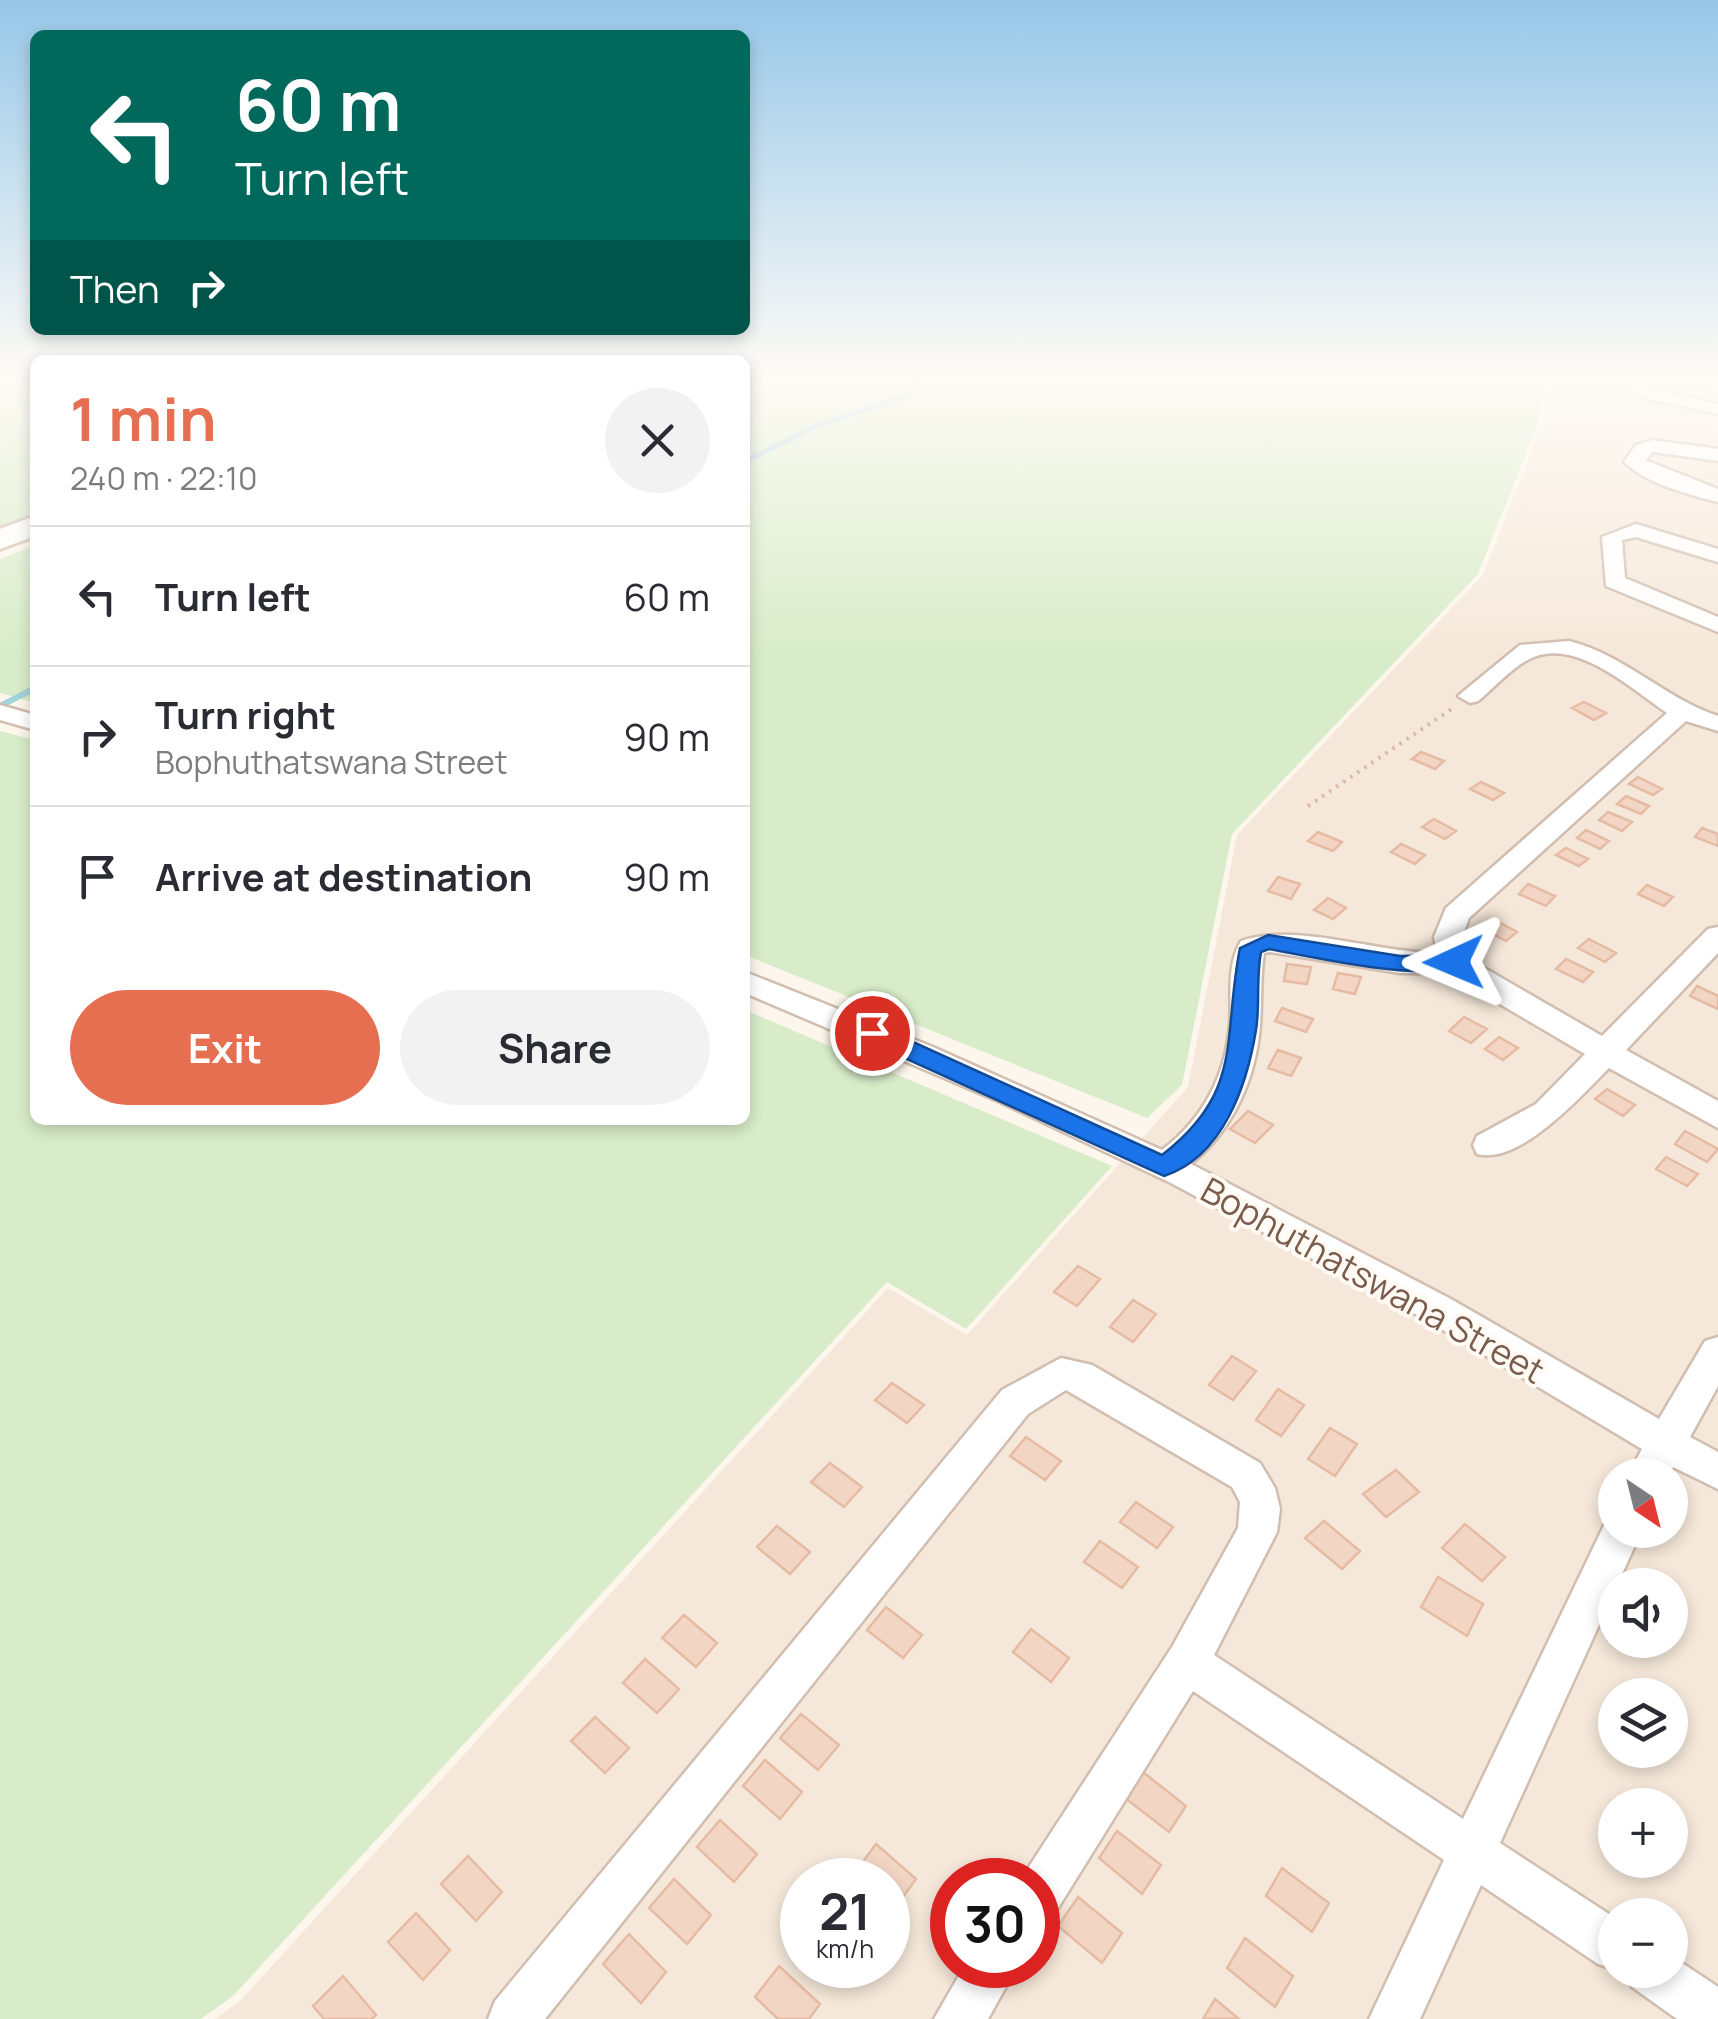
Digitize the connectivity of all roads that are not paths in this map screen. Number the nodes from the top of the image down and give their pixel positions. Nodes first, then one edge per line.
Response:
1 (1648, 470) edge
2 (1718, 496) edge
3 (30, 527) edge
4 (0, 540) edge
5 (1718, 556) edge
6 (1718, 625) edge
7 (1470, 696) road end
8 (1682, 712) junction
9 (1718, 724) edge
10 (1718, 936) edge
11 (1454, 962) junction
12 (750, 984) edge
13 (1607, 1055) junction
14 (1718, 1116) edge
15 (1489, 1145) dead end
16 (1164, 1166) junction
17 (1718, 1352) edge
18 (1655, 1458) edge
19 (1657, 1458) edge
20 (1688, 1466) edge
21 (1718, 1472) edge
22 (1613, 1548) edge
23 (1187, 1662) junction
24 (1471, 1848) junction
25 (1060, 1861) edge
26 (1598, 1935) edge
27 (978, 1988) edge
28 (1675, 1988) edge
29 (1718, 2018) edge
30 (513, 2019) edge
31 (958, 2019) edge
32 (1394, 2019) edge

1 - 2 street
3 - 4 street
5 - 6 street
7 - 8 street
8 - 9 street
8 - 11 street
10 - 13 street
11 - 13 street
11 - 16 street
12 - 16 street, Bophuthatswana Street
13 - 14 street
13 - 15 street
16 - 18 street, Bophuthatswana Street
17 - 19 street
20 - 21 street, Bophuthatswana Street
22 - 24 street
23 - 24 street
23 - 25 street
23 - 30 street
24 - 26 street
24 - 32 street
27 - 31 street
28 - 29 street

